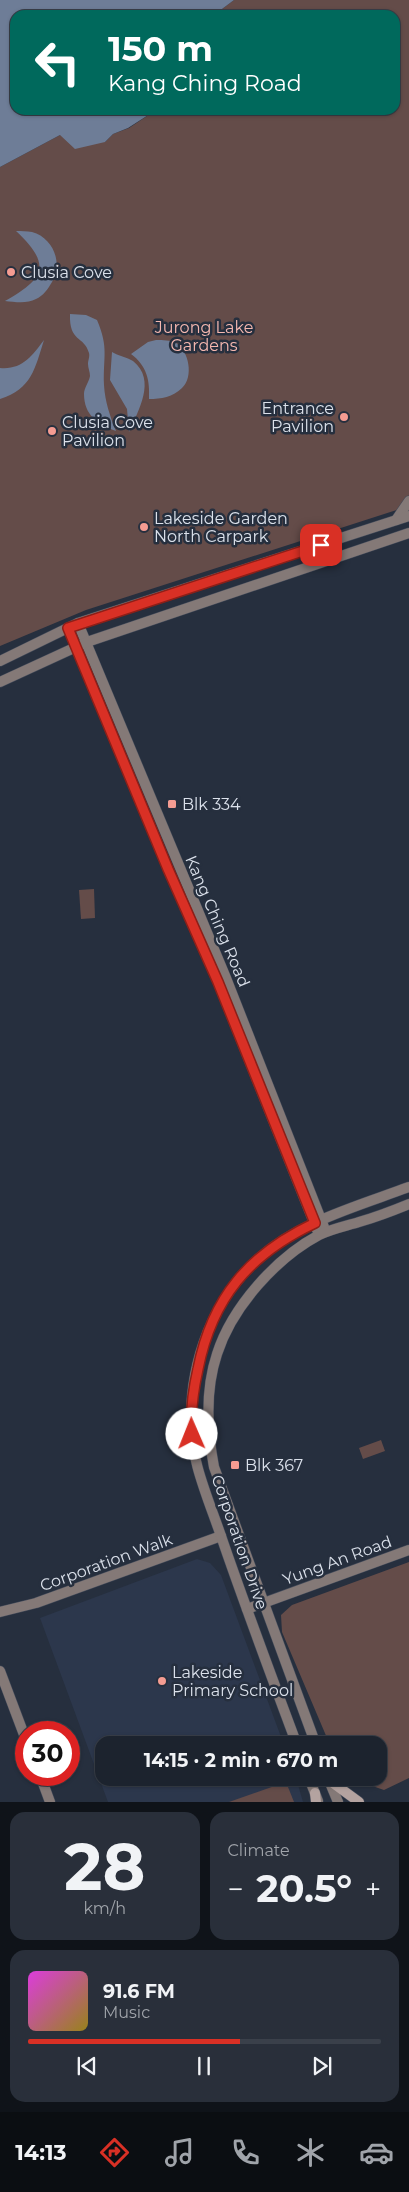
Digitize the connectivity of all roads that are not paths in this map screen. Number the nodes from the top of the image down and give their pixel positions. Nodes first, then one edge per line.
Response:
1 (409, 501) edge
2 (409, 516) edge
3 (396, 520) junction
4 (409, 533) edge
5 (78, 623) junction
6 (68, 628) junction
7 (87, 642) junction
8 (77, 647) junction
9 (0, 661) edge
10 (0, 682) edge
11 (235, 1013) junction
12 (409, 1187) edge
13 (409, 1204) edge
14 (318, 1222) junction
15 (323, 1234) junction
16 (221, 1536) junction
17 (409, 1550) edge
18 (263, 1602) junction
19 (247, 1609) junction
20 (0, 1612) edge
21 (0, 1671) edge
22 (19, 1721) edge
23 (294, 1736) edge
24 (313, 1736) edge
25 (44, 1786) edge
26 (312, 1786) edge
27 (331, 1786) edge
28 (337, 1786) edge
29 (317, 1799) edge
30 (50, 1802) edge
31 (338, 1802) edge
32 (359, 1802) edge

1 - 3 street
2 - 3 street
3 - 5 street
4 - 7 street
5 - 6 street
5 - 7 street, Kang Ching Road
6 - 8 street, Kang Ching Road
6 - 9 street
7 - 8 street
7 - 11 street, Kang Ching Road
8 - 10 street
8 - 11 street, Kang Ching Road
11 - 14 street, Kang Ching Road
12 - 14 street, Corporation Drive
13 - 15 street, Corporation Drive
14 - 15 street, Kang Ching Road
14 - 16 street, Corporation Drive
15 - 18 street, Corporation Drive
16 - 19 street, Corporation Drive
16 - 20 street, Corporation Walk
17 - 18 street, Yung An Road
18 - 19 street, Yung An Road
18 - 24 street, Corporation Drive
19 - 23 street, Corporation Drive
21 - 22 street
25 - 30 street
26 - 29 street
27 - 31 street
28 - 32 main road

